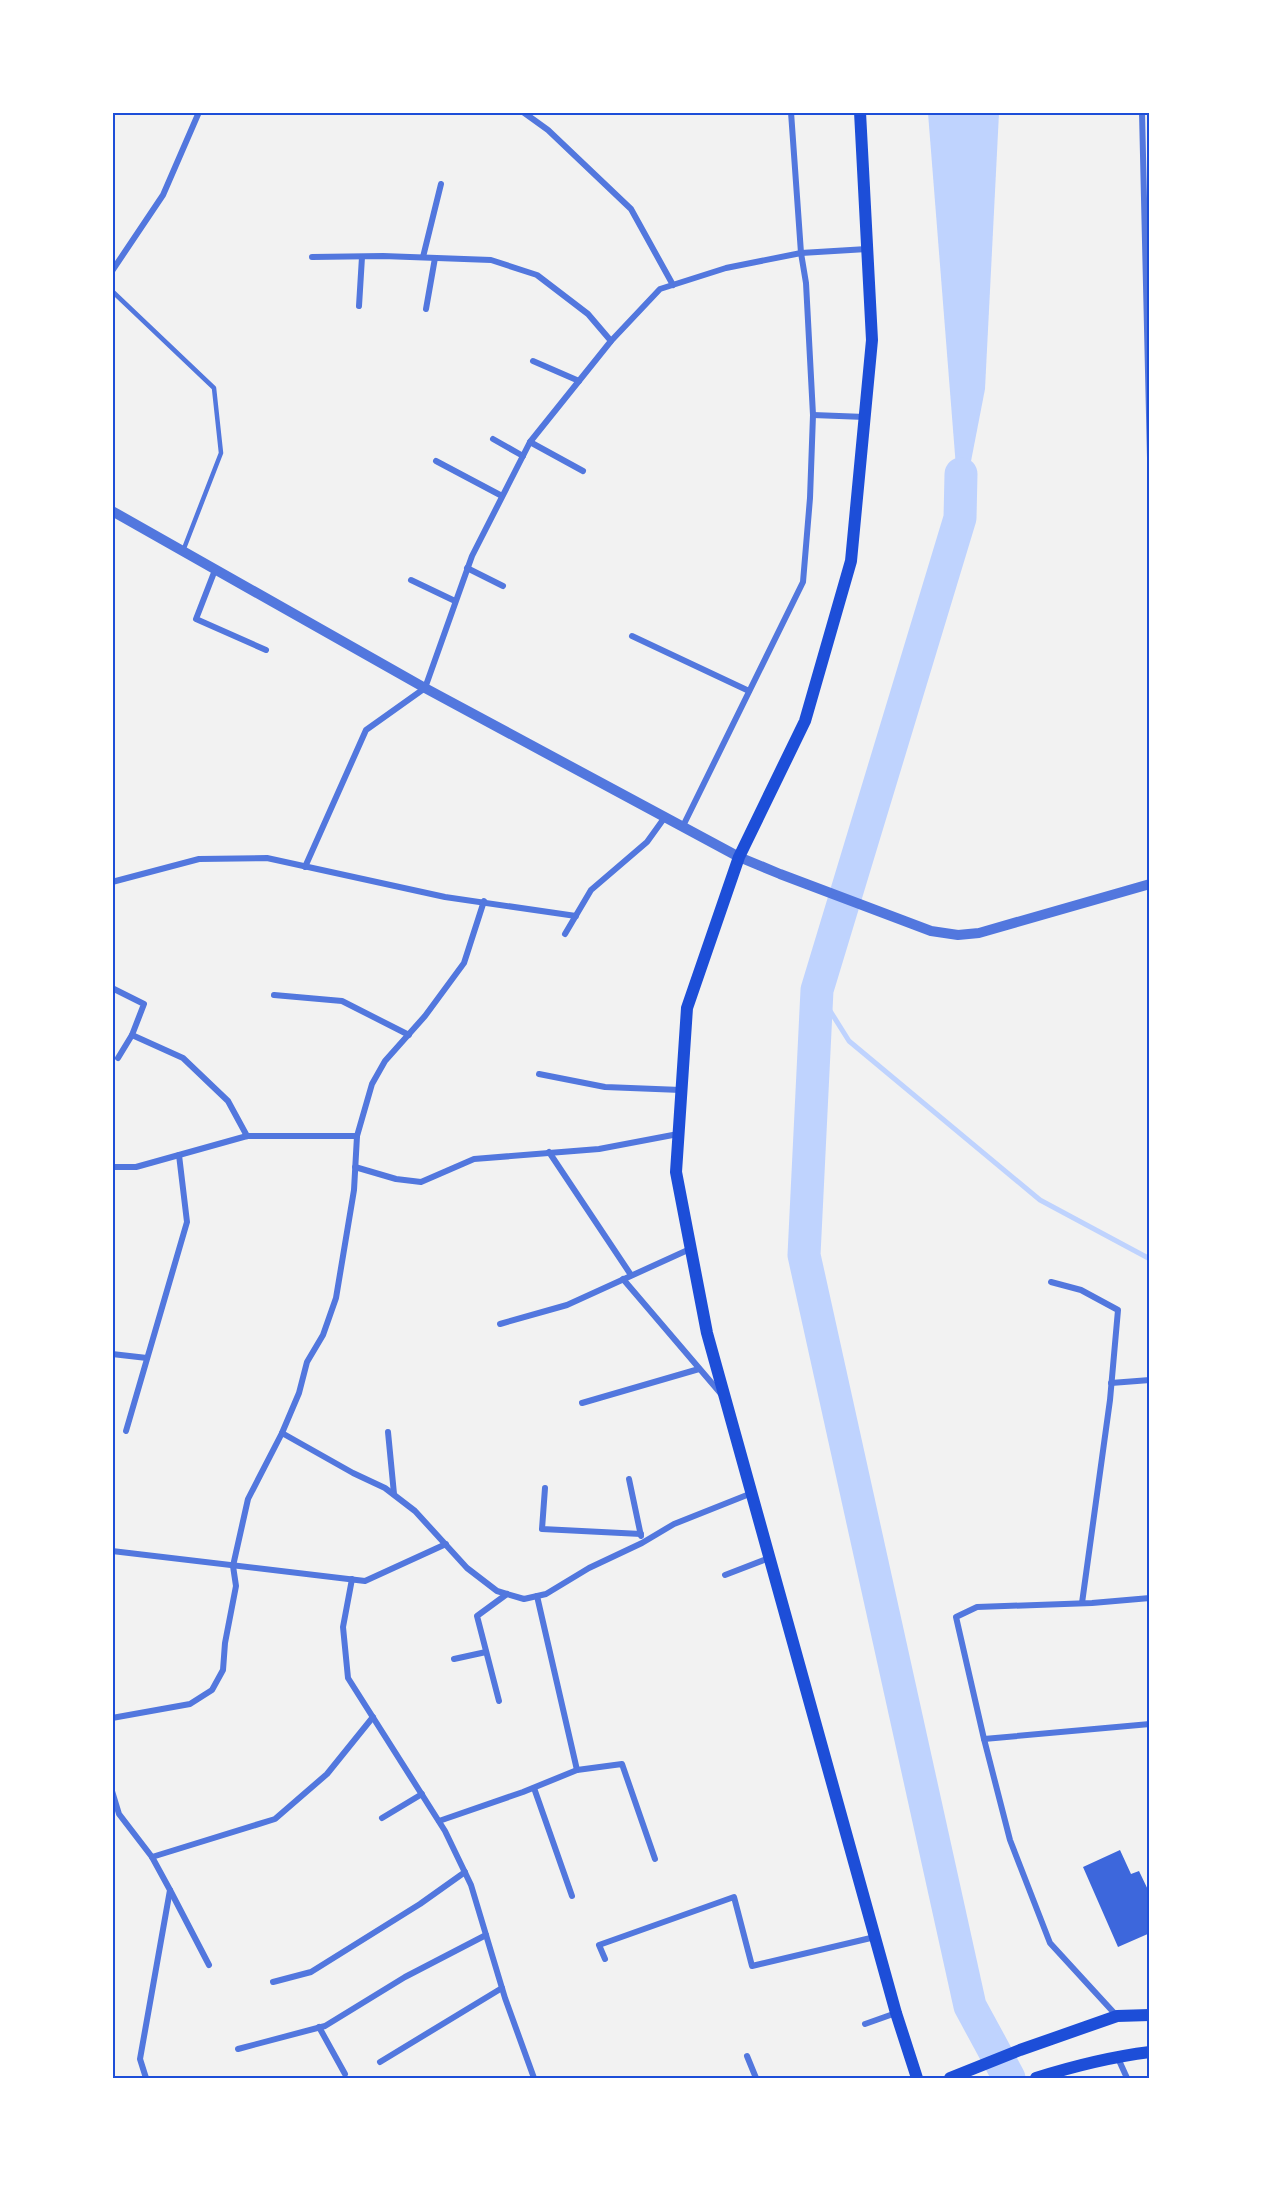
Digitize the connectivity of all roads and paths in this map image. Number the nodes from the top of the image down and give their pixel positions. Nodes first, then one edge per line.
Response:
1 (199, 112) edge
2 (524, 112) edge
3 (791, 112) edge
4 (860, 112) edge
5 (1142, 112) edge
6 (441, 184) dead end
7 (867, 249) junction
8 (801, 253) junction
9 (312, 257) dead end
10 (362, 257) junction
11 (423, 257) junction
12 (435, 258) junction
13 (112, 271) edge
14 (673, 285) junction
15 (112, 291) edge
16 (358, 306) dead end
17 (426, 309) dead end
18 (611, 341) junction
19 (533, 361) dead end
20 (579, 381) junction
21 (813, 415) junction
22 (865, 417) junction
23 (493, 440) dead end
24 (530, 442) junction
25 (523, 456) junction
26 (1149, 458) edge
27 (436, 461) dead end
28 (583, 471) dead end
29 (502, 496) junction
30 (112, 511) edge
31 (183, 551) junction
32 (467, 568) junction
33 (215, 570) junction
34 (411, 580) dead end
35 (503, 586) dead end
36 (455, 602) junction
37 (632, 636) dead end
38 (266, 650) dead end
39 (424, 688) junction
40 (749, 691) junction
41 (665, 818) junction
42 (682, 826) junction
43 (739, 857) junction
44 (305, 867) junction
45 (113, 883) edge
46 (1149, 884) edge
47 (484, 902) junction
48 (576, 916) junction
49 (565, 934) dead end
50 (112, 988) edge
51 (274, 995) dead end
52 (132, 1035) junction
53 (408, 1035) junction
54 (118, 1058) dead end
55 (539, 1074) dead end
56 (681, 1090) junction
57 (678, 1134) junction
58 (247, 1136) junction
59 (357, 1136) junction
60 (549, 1152) junction
61 (179, 1155) junction
62 (112, 1167) edge
63 (356, 1167) junction
64 (691, 1248) junction
65 (631, 1275) junction
66 (623, 1279) junction
67 (1051, 1282) dead end
68 (500, 1324) dead end
69 (112, 1354) edge
70 (147, 1358) junction
71 (699, 1369) junction
72 (1149, 1380) edge
73 (1111, 1383) junction
74 (726, 1400) junction
75 (582, 1403) dead end
76 (126, 1431) dead end
77 (388, 1432) dead end
78 (282, 1433) junction
79 (629, 1479) dead end
80 (545, 1488) dead end
81 (752, 1493) junction
82 (394, 1494) junction
83 (640, 1534) junction
84 (642, 1543) junction
85 (446, 1544) junction
86 (112, 1551) edge
87 (770, 1558) junction
88 (232, 1566) junction
89 (725, 1575) dead end
90 (352, 1579) junction
91 (507, 1594) junction
92 (537, 1596) junction
93 (1149, 1598) edge
94 (1082, 1603) junction
95 (486, 1652) junction
96 (454, 1659) dead end
97 (499, 1701) dead end
98 (373, 1717) junction
99 (112, 1718) edge
100 (1149, 1724) edge
101 (984, 1738) junction
102 (577, 1770) junction
103 (534, 1788) junction
104 (112, 1791) edge
105 (422, 1794) junction
106 (382, 1818) dead end
107 (439, 1821) junction
108 (152, 1857) junction
109 (655, 1859) dead end
110 (465, 1872) junction
111 (170, 1890) junction
112 (572, 1896) dead end
113 (486, 1935) junction
114 (875, 1937) junction
115 (605, 1959) dead end
116 (209, 1965) dead end
117 (273, 1982) dead end
118 (502, 1988) junction
119 (896, 2013) junction
120 (1149, 2015) edge
121 (1117, 2016) junction
122 (865, 2024) dead end
123 (319, 2027) junction
124 (238, 2049) dead end
125 (1149, 2052) edge
126 (747, 2056) dead end
127 (1117, 2056) junction
128 (909, 2058) junction
129 (380, 2062) dead end
130 (345, 2074) dead end
131 (956, 2076) edge
132 (1036, 2078) edge
133 (146, 2079) edge
134 (534, 2079) edge
135 (756, 2079) edge
136 (910, 2079) edge
137 (917, 2079) edge
138 (1127, 2079) edge

1 - 13 street
2 - 14 street
3 - 8 street
4 - 7 main road
5 - 26 street
6 - 11 street
7 - 8 street
7 - 22 main road
8 - 14 street
8 - 21 street
9 - 10 street
10 - 11 street
10 - 16 street
11 - 12 street
12 - 17 street
12 - 18 street
14 - 18 street
15 - 31 lane
18 - 20 street
19 - 20 street
20 - 24 street
21 - 22 street
21 - 40 street
22 - 43 main road
23 - 25 street
24 - 25 street
24 - 28 street
25 - 29 street
27 - 29 street
29 - 32 street
30 - 31 street
31 - 33 street
32 - 35 street
32 - 36 street
33 - 38 street
33 - 39 street
34 - 36 street
36 - 39 street
37 - 40 street
39 - 41 street
39 - 44 street
40 - 42 street
41 - 42 street
41 - 48 street
42 - 43 street
43 - 46 street
43 - 56 main road
44 - 45 street
44 - 47 street
47 - 48 street
47 - 53 street
48 - 49 street
50 - 52 street
51 - 53 street
52 - 54 street
52 - 58 street
53 - 59 street
55 - 56 street
56 - 57 main road
57 - 60 street
57 - 64 main road
58 - 59 street
58 - 61 street
59 - 63 street
60 - 63 street
60 - 65 street
61 - 62 street
61 - 70 street
63 - 78 street
64 - 65 street
64 - 74 main road
65 - 66 street
66 - 68 street
66 - 71 street
67 - 73 street
69 - 70 street
70 - 76 street
71 - 74 street
71 - 75 street
72 - 73 street
73 - 94 street
74 - 81 main road
77 - 82 street
78 - 82 street
78 - 88 street
79 - 83 street
80 - 83 street
81 - 84 street
81 - 87 main road
82 - 85 street
83 - 84 street
84 - 92 street
85 - 90 street
85 - 91 street
86 - 88 street
87 - 89 street
87 - 114 main road
88 - 90 street
88 - 99 street
90 - 98 street
91 - 92 street
91 - 95 street
92 - 102 street
93 - 94 street
94 - 101 street
95 - 96 street
95 - 97 street
98 - 105 street
98 - 108 street
100 - 101 street
101 - 121 street
102 - 103 street
102 - 109 street
103 - 107 street
103 - 112 street
104 - 108 street
105 - 106 street
105 - 107 street
107 - 110 street
108 - 111 street
110 - 113 street
110 - 117 street
111 - 116 street
111 - 133 street
113 - 118 street
113 - 123 street
114 - 115 street
114 - 119 main road
118 - 129 street
118 - 134 street
119 - 122 street
119 - 128 main road
120 - 121 main road
121 - 131 main road
123 - 124 street
123 - 130 street
125 - 127 main road
126 - 135 street
127 - 132 main road
127 - 138 street
128 - 136 main road
128 - 137 main road

